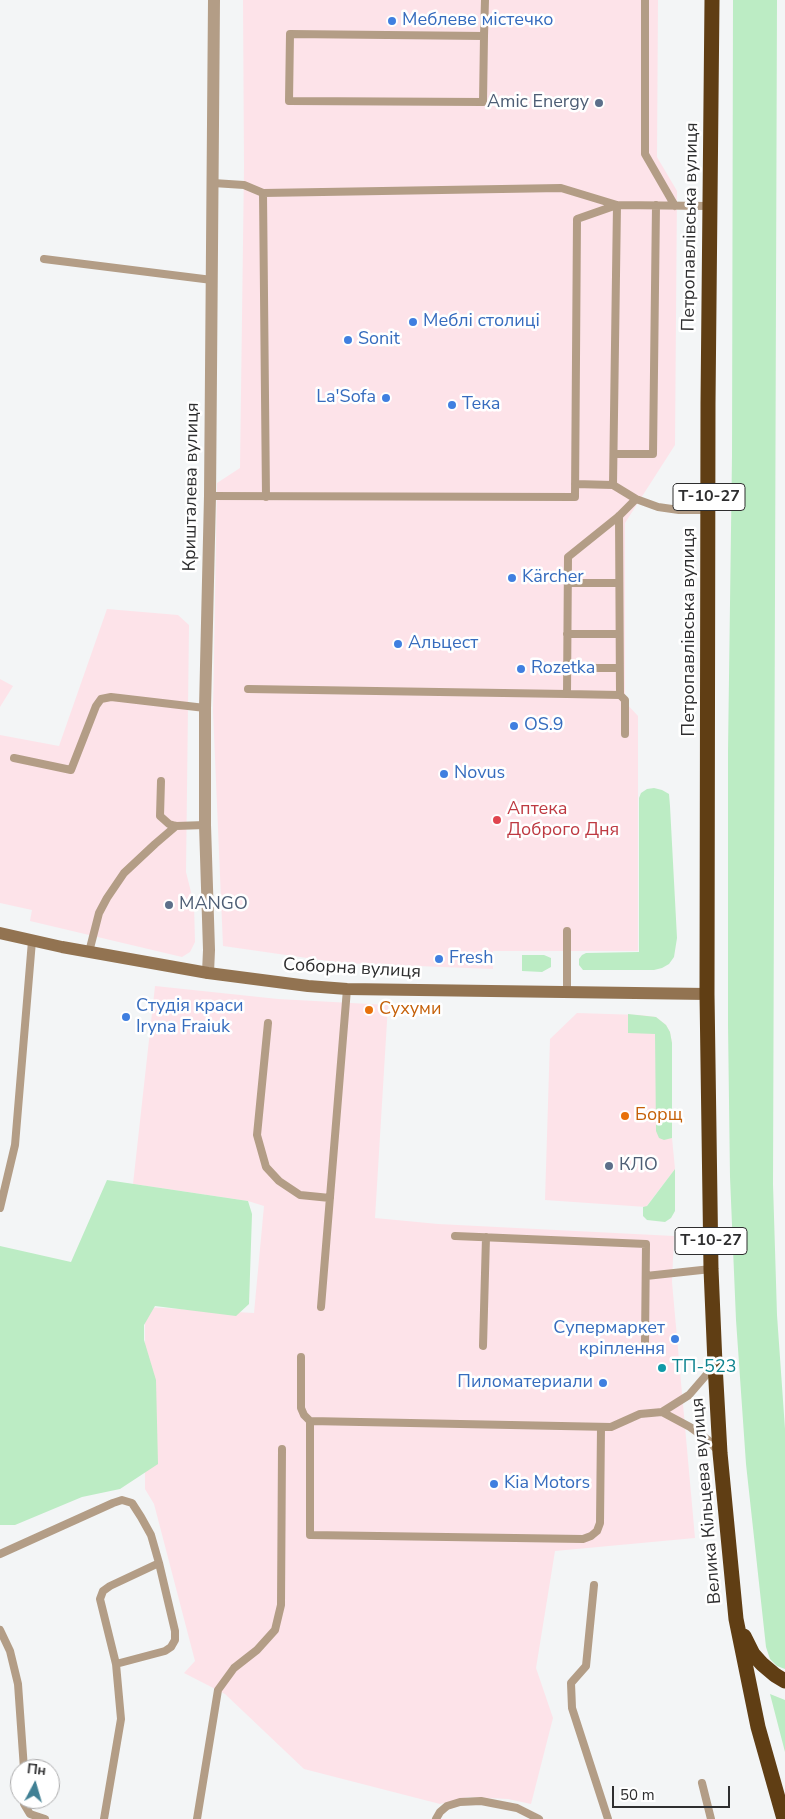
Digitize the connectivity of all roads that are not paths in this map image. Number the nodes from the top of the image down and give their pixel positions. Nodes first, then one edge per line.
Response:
1 (214, 0) edge
2 (485, 0) edge
3 (646, 0) edge
4 (712, 0) edge
5 (484, 36) junction
6 (213, 183) junction
7 (263, 192) junction
8 (617, 205) junction
9 (656, 205) junction
10 (675, 206) junction
11 (709, 206) junction
12 (44, 259) dead end
13 (212, 280) junction
14 (614, 454) junction
15 (575, 484) junction
16 (614, 485) junction
17 (210, 496) junction
18 (266, 497) junction
19 (636, 499) junction
20 (709, 510) junction
21 (619, 516) junction
22 (568, 583) junction
23 (619, 584) junction
24 (567, 634) junction
25 (619, 634) junction
26 (567, 668) junction
27 (619, 668) junction
28 (248, 689) dead end
29 (567, 694) junction
30 (620, 694) junction
31 (205, 708) junction
32 (625, 734) dead end
33 (14, 758) dead end
34 (161, 781) dead end
35 (205, 825) junction
36 (176, 826) junction
37 (567, 932) dead end
38 (0, 933) edge
39 (32, 941) junction
40 (89, 952) junction
41 (208, 973) junction
42 (347, 989) junction
43 (568, 992) junction
44 (707, 994) junction
45 (268, 1023) dead end
46 (330, 1198) junction
47 (0, 1208) edge
48 (455, 1236) dead end
49 (486, 1237) junction
50 (711, 1269) junction
51 (646, 1276) junction
52 (321, 1307) dead end
53 (645, 1342) dead end
54 (483, 1346) dead end
55 (301, 1357) dead end
56 (715, 1364) junction
57 (662, 1412) junction
58 (310, 1421) junction
59 (601, 1427) junction
60 (282, 1449) dead end
61 (720, 1453) junction
62 (0, 1554) edge
63 (159, 1563) junction
64 (594, 1585) dead end
65 (736, 1619) junction
66 (0, 1630) edge
67 (116, 1664) junction
68 (785, 1681) edge
69 (23, 1759) edge
70 (702, 1783) dead end
71 (27, 1809) edge
72 (45, 1819) edge
73 (104, 1819) edge
74 (197, 1819) edge
75 (436, 1819) edge
76 (539, 1819) edge
77 (608, 1819) edge
78 (711, 1819) edge
79 (784, 1819) edge

1 - 6 street, Кришталева вулиця
2 - 5 lane
3 - 10 lane
4 - 11 highway, Петропавлівська вулиця / Т-10-27
5 - 5 lane
6 - 7 lane
6 - 13 street, Кришталева вулиця
7 - 8 lane
7 - 18 lane
8 - 9 lane
8 - 14 lane
8 - 15 lane
9 - 10 lane
9 - 14 lane
10 - 11 lane
11 - 20 highway, Петропавлівська вулиця / Т-10-27
12 - 13 lane
13 - 17 street, Кришталева вулиця
14 - 16 lane
15 - 16 lane
15 - 18 lane
16 - 19 lane
17 - 18 lane
17 - 31 street, Кришталева вулиця
19 - 20 lane
19 - 21 lane
20 - 44 highway, Петропавлівська вулиця / Т-10-27
21 - 22 lane
21 - 23 lane
22 - 23 lane
22 - 24 lane
23 - 25 lane
24 - 25 lane
24 - 26 lane
25 - 27 lane
26 - 27 lane
26 - 29 lane
27 - 30 lane
28 - 29 lane
29 - 30 lane
30 - 32 lane
31 - 33 lane
31 - 35 street, Кришталева вулиця
34 - 36 lane
35 - 36 lane
35 - 41 street, Кришталева вулиця
36 - 40 lane
37 - 43 lane
38 - 39 main road, Соборна вулиця
39 - 40 main road, Соборна вулиця
39 - 47 lane
40 - 41 main road, Соборна вулиця
41 - 42 main road, Соборна вулиця
42 - 43 main road, Соборна вулиця
42 - 46 lane
43 - 44 main road, Соборна вулиця
44 - 50 highway, Велика Кільцева вулиця / Т-10-27
45 - 46 lane
46 - 52 lane
48 - 49 lane
49 - 51 lane
49 - 54 lane
50 - 51 lane
50 - 56 highway, Велика Кільцева вулиця / Т-10-27
51 - 53 lane
55 - 58 lane
56 - 57 lane
56 - 61 highway, Велика Кільцева вулиця / Т-10-27
57 - 59 lane
57 - 61 lane
58 - 59 lane
58 - 59 lane
60 - 74 lane
61 - 65 highway, Велика Кільцева вулиця / Т-10-27
62 - 63 lane
63 - 67 lane
63 - 67 lane
64 - 77 lane
65 - 68 highway
65 - 79 highway, Велика Кільцева вулиця / Т-10-27
66 - 69 lane
67 - 73 lane
70 - 78 lane
71 - 72 lane
75 - 76 lane

